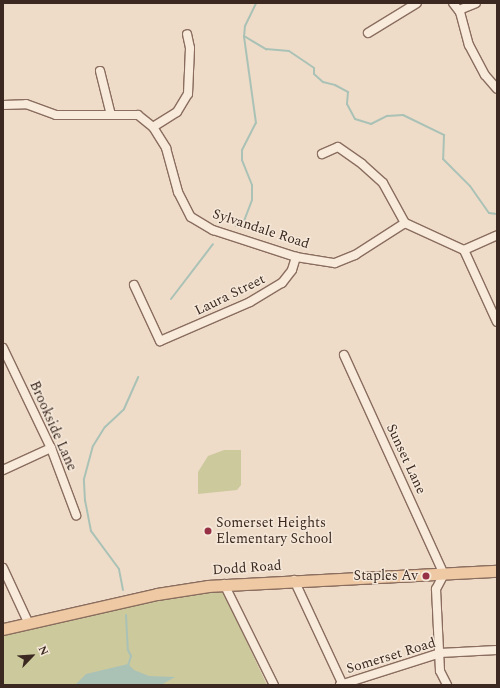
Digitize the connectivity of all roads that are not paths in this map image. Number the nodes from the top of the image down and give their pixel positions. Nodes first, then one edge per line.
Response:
1 (417, 3) edge
2 (453, 3) edge
3 (476, 3) edge
4 (460, 12) junction
5 (368, 33) dead end
6 (187, 34) dead end
7 (100, 71) dead end
8 (497, 89) edge
9 (3, 105) edge
10 (111, 115) junction
11 (153, 127) junction
12 (322, 154) dead end
13 (405, 223) junction
14 (497, 235) edge
15 (464, 250) junction
16 (296, 257) junction
17 (134, 285) dead end
18 (497, 322) edge
19 (3, 348) edge
20 (344, 355) dead end
21 (51, 448) junction
22 (3, 470) edge
23 (76, 515) dead end
24 (3, 568) edge
25 (497, 571) edge
26 (444, 574) junction
27 (294, 580) junction
28 (224, 584) junction
29 (29, 624) junction
30 (3, 629) edge
31 (497, 650) edge
32 (440, 653) junction
33 (274, 685) edge
34 (342, 685) edge
35 (447, 685) edge

1 - 5 street
2 - 4 street
3 - 4 street
4 - 8 street
6 - 11 street
7 - 10 street
9 - 10 street, Sylvandale Road
10 - 11 street, Sylvandale Road
11 - 16 street, Sylvandale Road
12 - 13 street
13 - 15 street
13 - 16 street, Sylvandale Road
14 - 15 street
15 - 18 street
16 - 17 street, Laura Street
19 - 21 street, Brookside Lane
20 - 26 street, Sunset Lane
21 - 22 street
21 - 23 street, Brookside Lane
24 - 29 street
25 - 26 main road, Dodd Road
26 - 27 main road, Dodd Road
26 - 32 street
27 - 28 main road, Dodd Road
27 - 34 street
28 - 29 main road, Dodd Road
28 - 33 street
29 - 30 main road, Dodd Road
31 - 32 street, Somerset Road
32 - 34 street, Somerset Road
32 - 35 street

